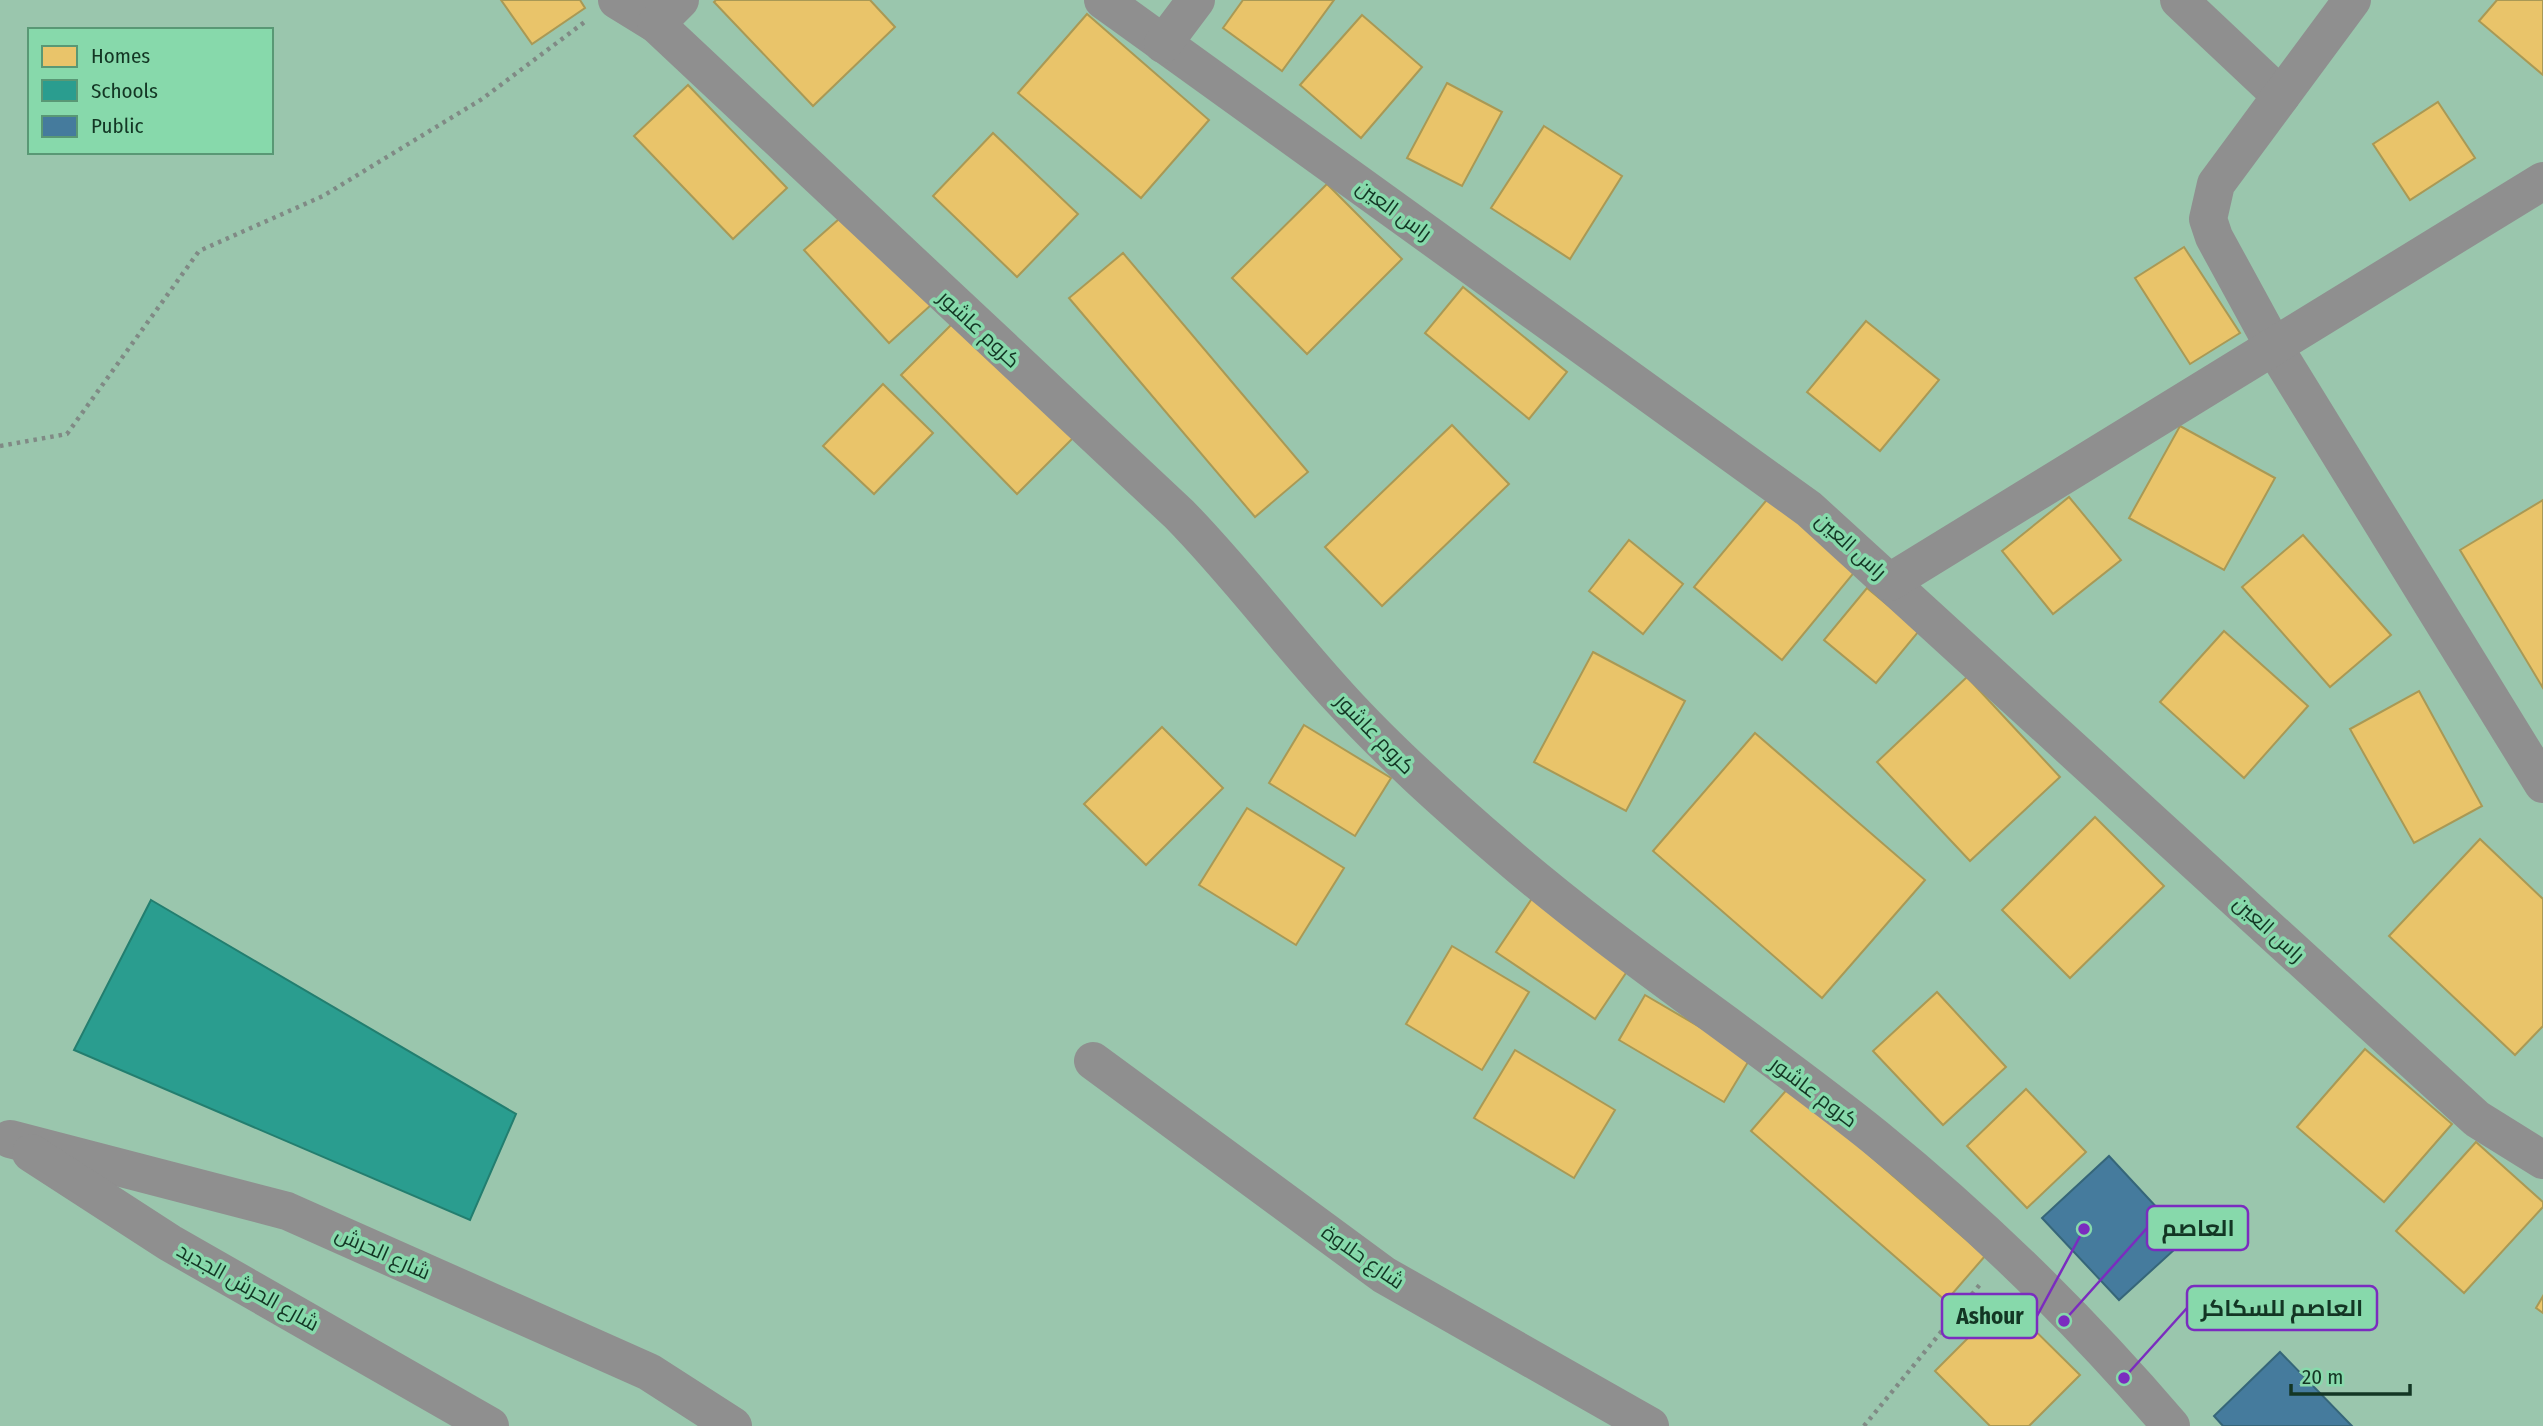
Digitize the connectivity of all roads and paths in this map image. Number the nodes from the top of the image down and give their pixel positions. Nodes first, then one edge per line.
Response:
1 (1103, 0) edge
2 (1196, 0) edge
3 (2179, 0) edge
4 (2352, 0) edge
5 (605, 8) edge
6 (668, 12) edge
7 (1163, 44) junction
8 (2281, 96) junction
9 (2543, 181) edge
10 (2274, 347) junction
11 (0, 446) edge
12 (1890, 582) junction
13 (2543, 784) edge
14 (1093, 1061) dead end
15 (5, 1136) edge
16 (2543, 1160) edge
17 (2006, 1251) junction
18 (490, 1426) edge
19 (733, 1426) edge
20 (1650, 1426) edge
21 (1864, 1426) edge
22 (2171, 1426) edge

1 - 7 street, راس العين
2 - 7 street
3 - 8 street
4 - 8 street
5 - 6 street, كروم عاشور
5 - 11 path
6 - 17 street, كروم عاشور
7 - 12 street, راس العين
8 - 10 street
9 - 10 street
10 - 12 street
10 - 13 street
12 - 16 street, راس العين
14 - 20 street, شارع حلاوة
15 - 18 street, شارع الحرش الجديد
15 - 19 street, شارع الحرش
17 - 21 path
17 - 22 street, كروم عاشور

